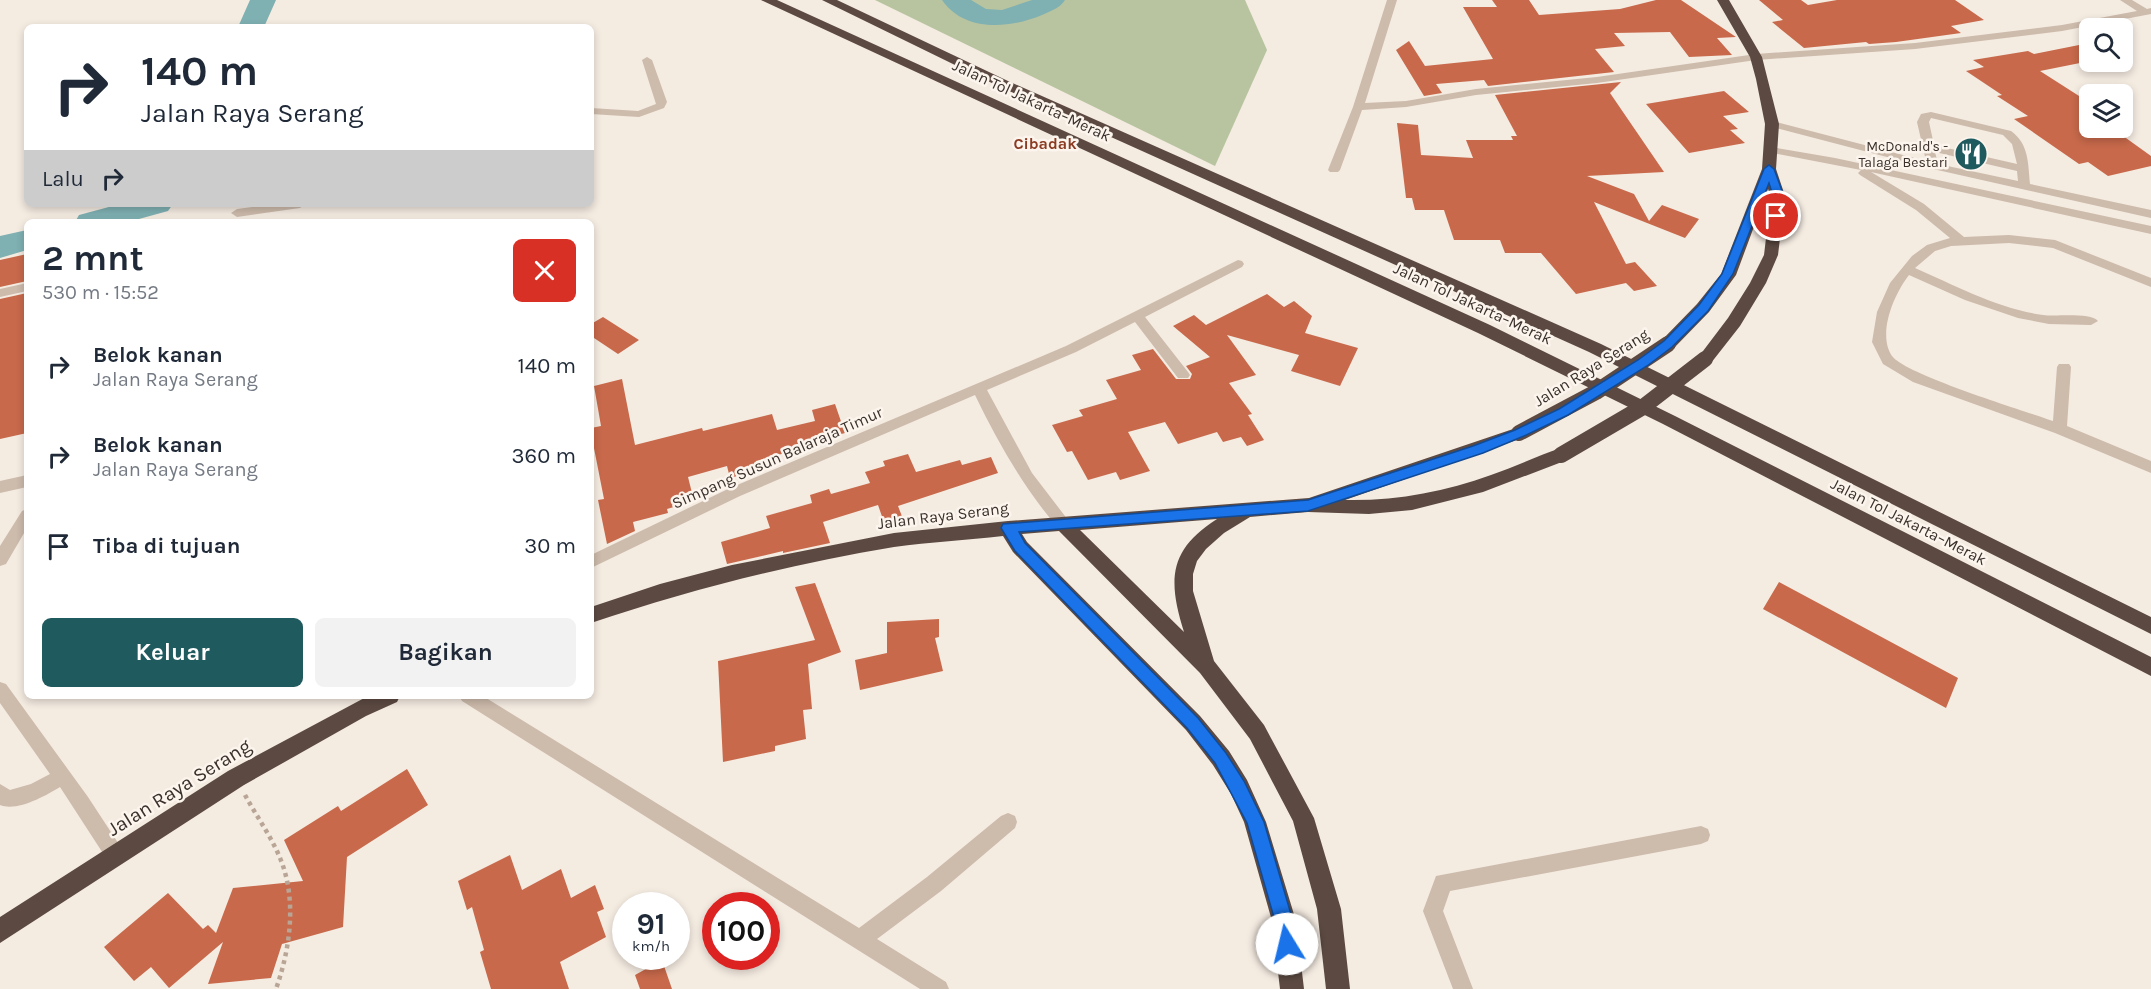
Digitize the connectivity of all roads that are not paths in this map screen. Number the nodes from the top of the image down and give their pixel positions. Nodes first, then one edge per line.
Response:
1 (828, 0) edge
2 (1392, 0) edge
3 (1723, 0) edge
4 (2125, 0) edge
5 (769, 1) edge
6 (2148, 11) edge
7 (1756, 57) junction
8 (646, 60) dead end
9 (1358, 107) junction
10 (594, 111) edge
11 (1772, 124) junction
12 (1929, 147) junction
13 (1771, 150) junction
14 (1875, 152) junction
15 (1851, 165) junction
16 (1933, 166) junction
17 (1769, 169) junction
18 (2023, 169) junction
19 (1334, 170) dead end
20 (1876, 171) junction
21 (2024, 184) junction
22 (279, 207) edge
23 (237, 213) edge
24 (2151, 214) edge
25 (2151, 230) edge
26 (1961, 241) junction
27 (1238, 264) dead end
28 (1908, 270) junction
29 (2151, 283) edge
30 (24, 288) edge
31 (0, 292) edge
32 (1138, 316) junction
33 (2091, 321) dead end
34 (2064, 367) dead end
35 (1184, 375) dead end
36 (979, 389) junction
37 (2060, 429) junction
38 (2151, 467) edge
39 (24, 482) edge
40 (0, 487) edge
41 (1308, 505) junction
42 (1247, 510) junction
43 (24, 519) edge
44 (1063, 524) junction
45 (1008, 528) junction
46 (0, 560) edge
47 (594, 561) edge
48 (594, 614) edge
49 (2151, 626) edge
50 (1208, 667) junction
51 (2151, 667) edge
52 (0, 689) edge
53 (383, 699) edge
54 (473, 699) edge
55 (62, 777) junction
56 (0, 792) edge
57 (1008, 822) dead end
58 (1701, 835) dead end
59 (115, 855) junction
60 (0, 931) edge
61 (860, 940) junction
62 (939, 989) edge
63 (1292, 989) edge
64 (1338, 989) edge
65 (1463, 989) edge

1 - 49 highway, Jalan Tol Jakarta–Merak
2 - 9 street
3 - 7 highway, Jalan Raya Serang
4 - 6 street
5 - 51 highway, Jalan Tol Jakarta–Merak
6 - 7 street
7 - 9 street
7 - 11 highway, Jalan Raya Serang
8 - 10 street
9 - 19 street
11 - 13 highway, Jalan Raya Serang
11 - 14 street
12 - 16 street
12 - 18 street
12 - 18 street
13 - 15 street
13 - 17 highway, Jalan Raya Serang
14 - 16 street
14 - 20 street
15 - 20 street
15 - 26 street
16 - 21 street
17 - 41 highway, Jalan Raya Serang, bridge
17 - 41 highway, Jalan Raya Serang, bridge
18 - 21 street
20 - 25 street
21 - 24 street
22 - 23 street
26 - 28 street
26 - 29 street
27 - 32 street, Simpang Susun Balaraja Timur
28 - 33 street
28 - 37 street
30 - 31 street
32 - 35 street
32 - 36 street, Simpang Susun Balaraja Timur
34 - 37 street
36 - 44 street
36 - 47 street, Simpang Susun Balaraja Timur
37 - 38 street
39 - 40 street
41 - 42 highway, Jalan Raya Serang
42 - 44 highway, Jalan Raya Serang
42 - 50 highway
43 - 46 street
44 - 45 highway, Jalan Raya Serang
44 - 50 highway
45 - 48 highway, Jalan Raya Serang
45 - 63 highway
50 - 64 highway
52 - 55 street
53 - 59 highway, Jalan Raya Serang
54 - 61 street
55 - 56 street
55 - 59 street
57 - 61 street
58 - 65 street
59 - 60 highway, Jalan Raya Serang
61 - 62 street

